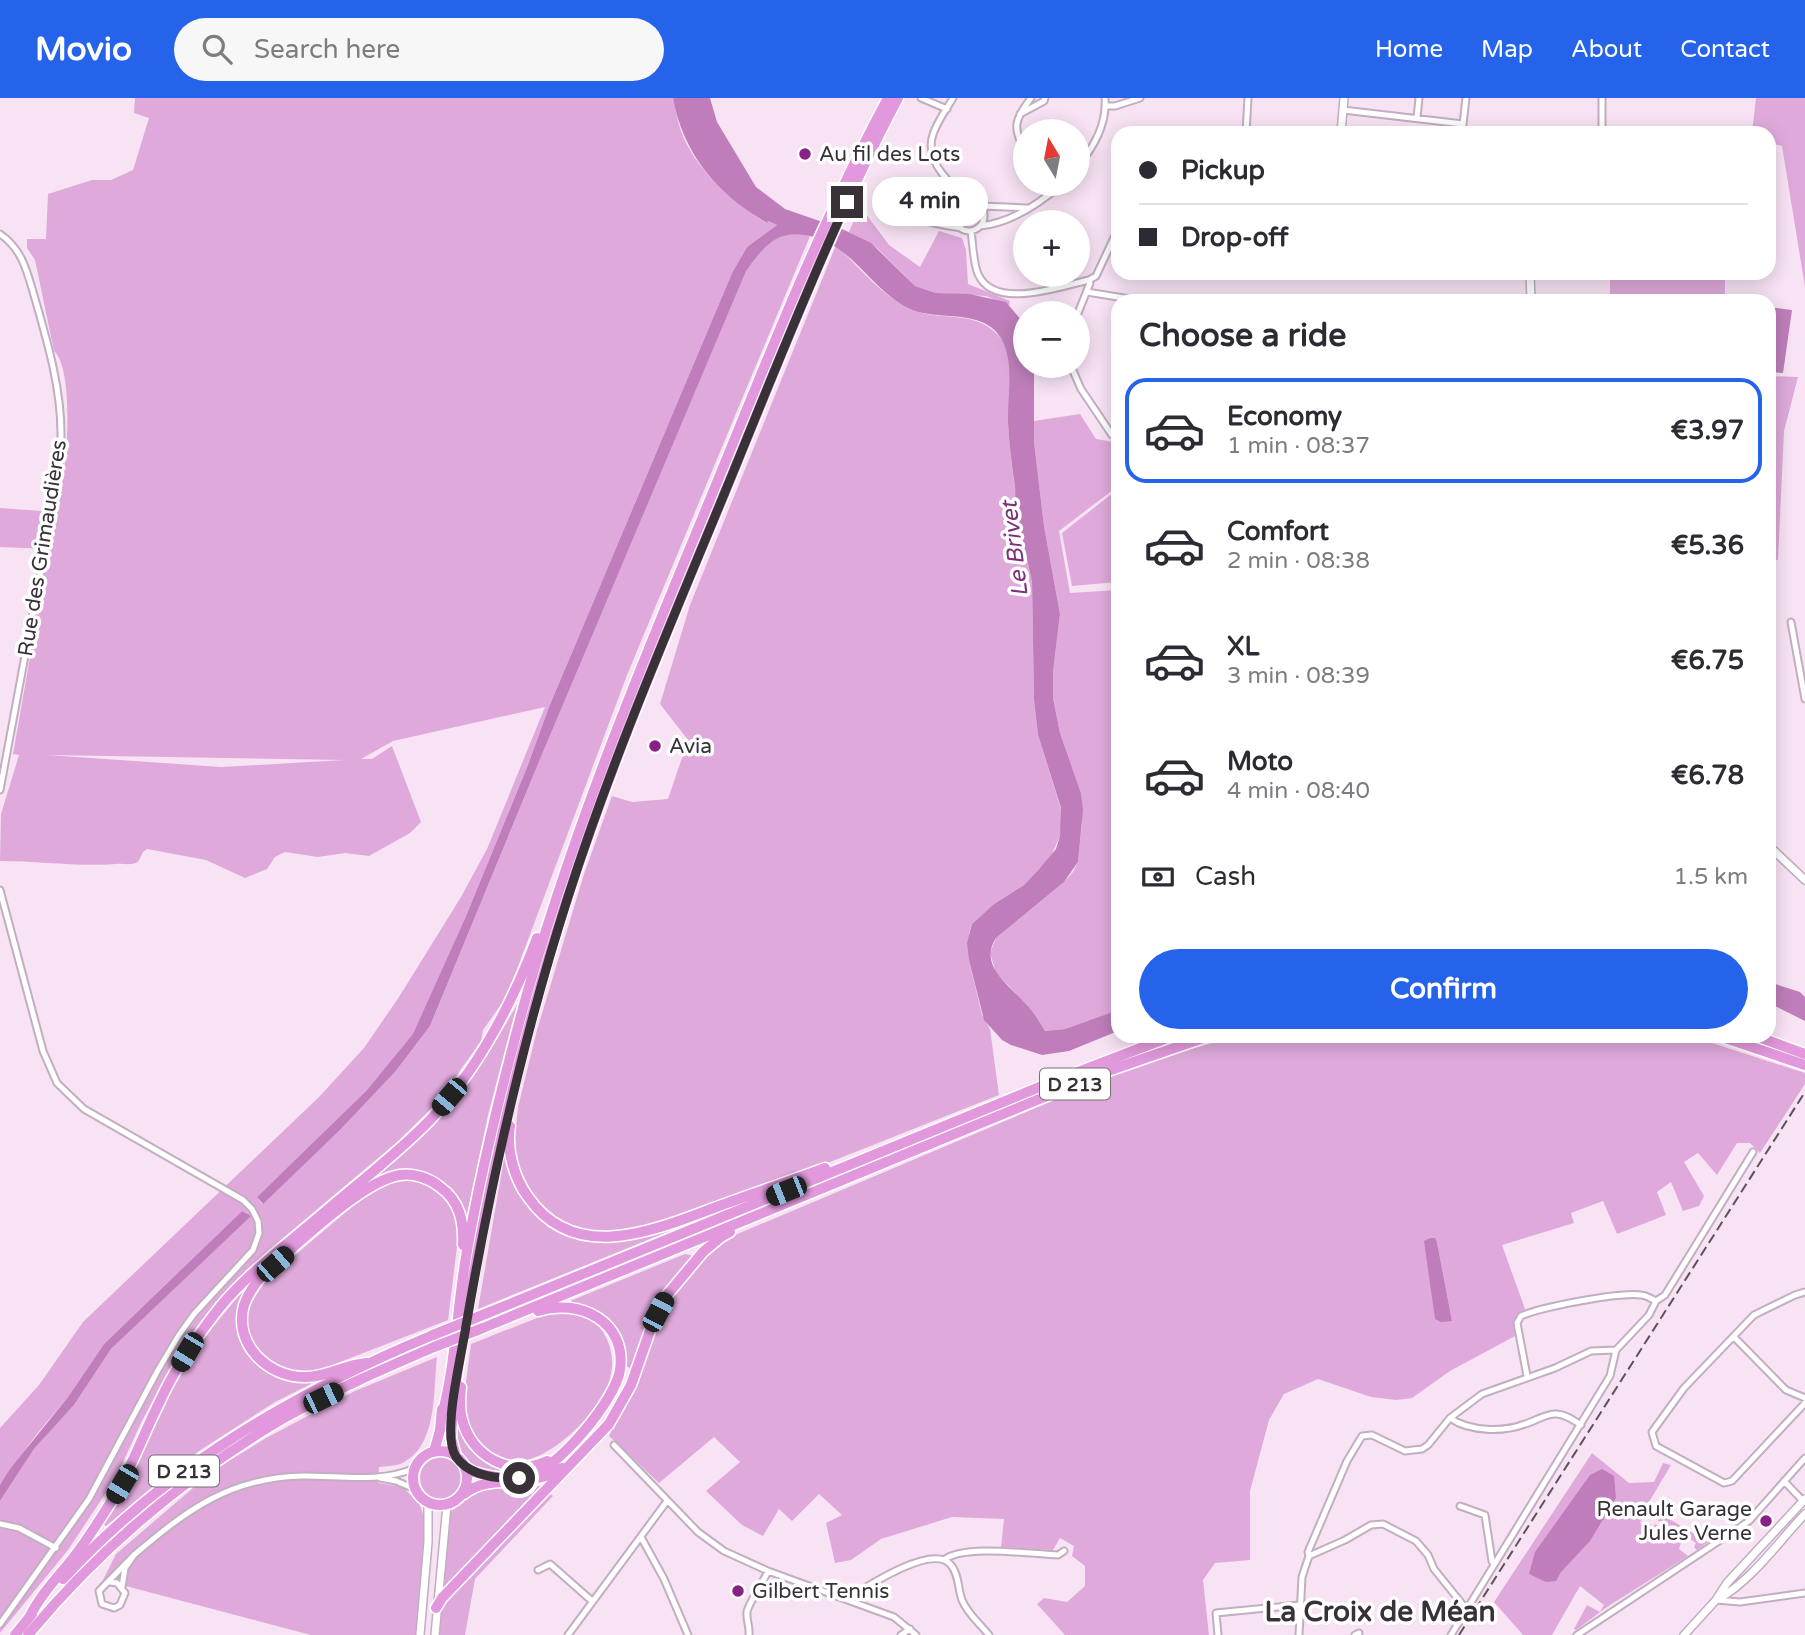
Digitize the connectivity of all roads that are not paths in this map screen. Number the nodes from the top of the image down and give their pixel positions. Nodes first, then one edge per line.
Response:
1 (888, 98) edge
2 (898, 98) edge
3 (921, 98) edge
4 (953, 98) edge
5 (1031, 98) edge
6 (1045, 98) edge
7 (1105, 98) edge
8 (1140, 98) edge
9 (1248, 98) edge
10 (1344, 98) edge
11 (1419, 98) edge
12 (1466, 98) edge
13 (1602, 98) edge
14 (930, 99) edge
15 (1105, 106) junction
16 (947, 109) junction
17 (1343, 110) junction
18 (1020, 114) junction
19 (1417, 118) junction
20 (1018, 119) edge
21 (1463, 124) joint
22 (1246, 126) edge
23 (1342, 126) edge
24 (1602, 126) edge
25 (1090, 147) edge
26 (947, 180) junction
27 (1047, 196) edge
28 (971, 201) junction
29 (980, 206) junction
30 (1030, 207) junction
31 (955, 213) junction
32 (835, 215) junction
33 (915, 216) junction
34 (939, 224) junction
35 (980, 226) junction
36 (961, 228) junction
37 (971, 231) junction
38 (0, 234) edge
39 (1111, 244) edge
40 (1090, 280) edge
41 (1056, 287) edge
42 (1088, 287) edge
43 (1087, 292) junction
44 (1111, 296) edge
45 (1083, 301) edge
46 (1077, 378) edge
47 (1111, 434) edge
48 (1791, 622) dead end
49 (1805, 699) edge
50 (0, 790) edge
51 (1776, 853) edge
52 (1805, 880) edge
53 (0, 890) edge
54 (547, 928) junction
55 (1153, 1043) edge
56 (1189, 1043) edge
57 (1752, 1043) edge
58 (1767, 1043) edge
59 (1775, 1048) junction
60 (1805, 1054) edge
61 (1805, 1065) edge
62 (512, 1099) junction
63 (1753, 1152) dead end
64 (860, 1161) junction
65 (763, 1212) junction
66 (1805, 1292) edge
67 (1656, 1301) junction
68 (497, 1322) junction
69 (1734, 1337) junction
70 (463, 1349) junction
71 (1616, 1350) junction
72 (367, 1363) junction
73 (1527, 1376) junction
74 (1805, 1398) edge
75 (1805, 1403) edge
76 (442, 1415) junction
77 (1451, 1418) junction
78 (1581, 1425) junction
79 (614, 1445) dead end
80 (434, 1452) junction
81 (456, 1456) junction
82 (580, 1456) junction
83 (557, 1458) junction
84 (1805, 1458) edge
85 (415, 1468) junction
86 (466, 1469) junction
87 (374, 1477) junction
88 (1784, 1480) junction
89 (415, 1489) junction
90 (461, 1497) junction
91 (1804, 1500) edge
92 (667, 1501) junction
93 (428, 1503) junction
94 (447, 1505) junction
95 (1460, 1506) dead end
96 (1805, 1514) edge
97 (0, 1524) edge
98 (641, 1537) junction
99 (56, 1548) junction
100 (1064, 1551) dead end
101 (134, 1555) junction
102 (1309, 1556) junction
103 (944, 1560) junction
104 (1494, 1564) junction
105 (538, 1570) dead end
106 (768, 1571) junction
107 (110, 1582) junction
108 (122, 1587) junction
109 (1805, 1593) edge
110 (847, 1599) junction
111 (1716, 1600) junction
112 (592, 1601) junction
113 (1299, 1605) junction
114 (436, 1608) junction
115 (1465, 1609) junction
116 (29, 1618) junction
117 (0, 1624) edge
118 (910, 1629) junction
119 (1694, 1631) edge
120 (1580, 1634) edge
121 (15, 1635) edge
122 (28, 1635) edge
123 (420, 1635) edge
124 (435, 1635) edge
125 (568, 1635) edge
126 (688, 1635) edge
127 (749, 1635) edge
128 (901, 1635) edge
129 (916, 1635) edge
130 (989, 1635) edge
131 (1218, 1635) edge
132 (1299, 1635) edge
133 (1451, 1635) edge
134 (1684, 1635) edge

1 - 32 highway
2 - 32 highway
3 - 14 street
4 - 16 street
5 - 18 street
6 - 18 street
7 - 15 street
8 - 15 street
9 - 22 street
10 - 17 main road
11 - 19 street
12 - 21 street
13 - 24 street
14 - 16 street
15 - 25 street
16 - 26 street
17 - 19 street
17 - 23 main road
18 - 20 street
19 - 21 street
26 - 28 street
26 - 31 street
27 - 30 street
28 - 29 street
28 - 31 street
29 - 30 street
29 - 35 street
30 - 35 street
31 - 34 street
31 - 36 street
32 - 54 highway
32 - 62 highway
33 - 33 street
33 - 34 street
34 - 36 street
35 - 37 street
36 - 37 street
37 - 41 street
38 - 50 street, Rue des Grimaudières
39 - 40 street
42 - 43 street
43 - 44 street
43 - 45 street
46 - 47 street
48 - 49 street
51 - 52 main road
53 - 99 street
54 - 76 highway
54 - 116 highway
55 - 64 highway, D 213
56 - 65 highway, D 213
57 - 59 highway
58 - 59 highway
59 - 60 highway
59 - 61 highway
62 - 64 highway
62 - 70 highway
63 - 67 street
64 - 72 highway, D 213, bridge
65 - 68 highway, D 213
65 - 82 highway
66 - 69 street
67 - 71 street
67 - 73 street
68 - 83 highway
68 - 122 highway, D 213, bridge
69 - 74 street
69 - 75 street
70 - 81 highway
70 - 83 highway
71 - 73 street
71 - 78 street
72 - 76 highway
72 - 116 highway, D 213
73 - 77 street
76 - 80 highway
77 - 78 street
77 - 102 street
78 - 104 street
79 - 92 street
80 - 81 highway
80 - 85 highway
81 - 86 highway
82 - 90 highway
82 - 114 highway
83 - 86 highway
84 - 88 street
85 - 87 street
85 - 89 highway
86 - 90 highway
87 - 89 street
87 - 101 street
88 - 91 street
88 - 120 street
89 - 93 highway
90 - 94 highway
91 - 111 main road
92 - 98 street
92 - 106 street
93 - 94 highway
93 - 123 main road
94 - 114 main road
95 - 104 street
96 - 111 main road
97 - 99 street
98 - 112 street
98 - 126 street
99 - 117 street
100 - 103 street
101 - 107 street
101 - 108 street
102 - 113 street
102 - 115 street
103 - 110 street
103 - 130 street
104 - 115 street
105 - 112 street
106 - 110 street
106 - 127 street
107 - 108 street
107 - 108 street
109 - 111 street
110 - 118 street
111 - 119 main road
112 - 125 street
113 - 131 street
113 - 132 street
114 - 124 main road
115 - 133 street
116 - 121 highway, D 213
118 - 128 street
118 - 129 street
119 - 134 main road

